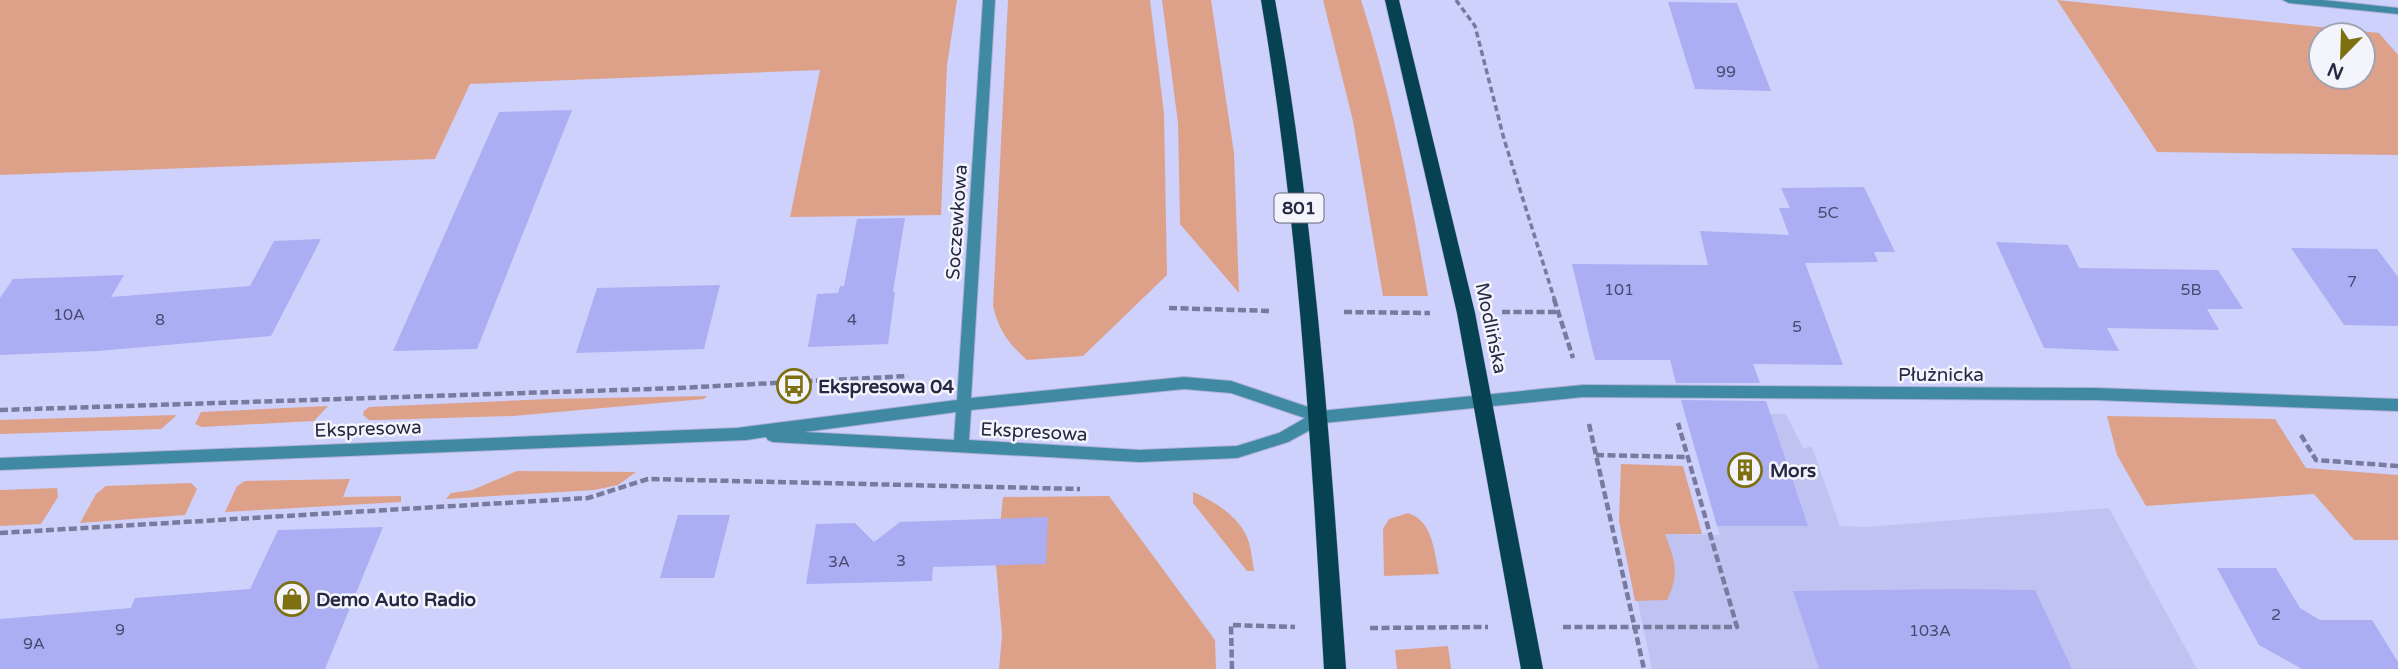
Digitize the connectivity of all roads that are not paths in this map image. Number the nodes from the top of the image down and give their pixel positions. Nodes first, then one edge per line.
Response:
1 (989, 0) edge
2 (1268, 0) edge
3 (1392, 0) edge
4 (2289, 0) edge
5 (2398, 10) edge
6 (1485, 402) junction
7 (964, 405) junction
8 (2398, 405) edge
9 (1320, 417) junction
10 (738, 434) junction
11 (961, 446) junction
12 (0, 464) edge
13 (1335, 669) edge
14 (1532, 669) edge

1 - 7 street, Soczewkowa
2 - 9 main road, 801
3 - 6 main road, Modlińska
4 - 5 street
6 - 8 street, Płużnicka
6 - 9 street, Ekspresowa
6 - 14 main road, Modlińska
7 - 9 street, Ekspresowa
7 - 10 street, Ekspresowa
7 - 11 street, Soczewkowa
9 - 11 street, Ekspresowa
9 - 13 main road, 801
10 - 11 street, Ekspresowa
10 - 12 street, Ekspresowa

